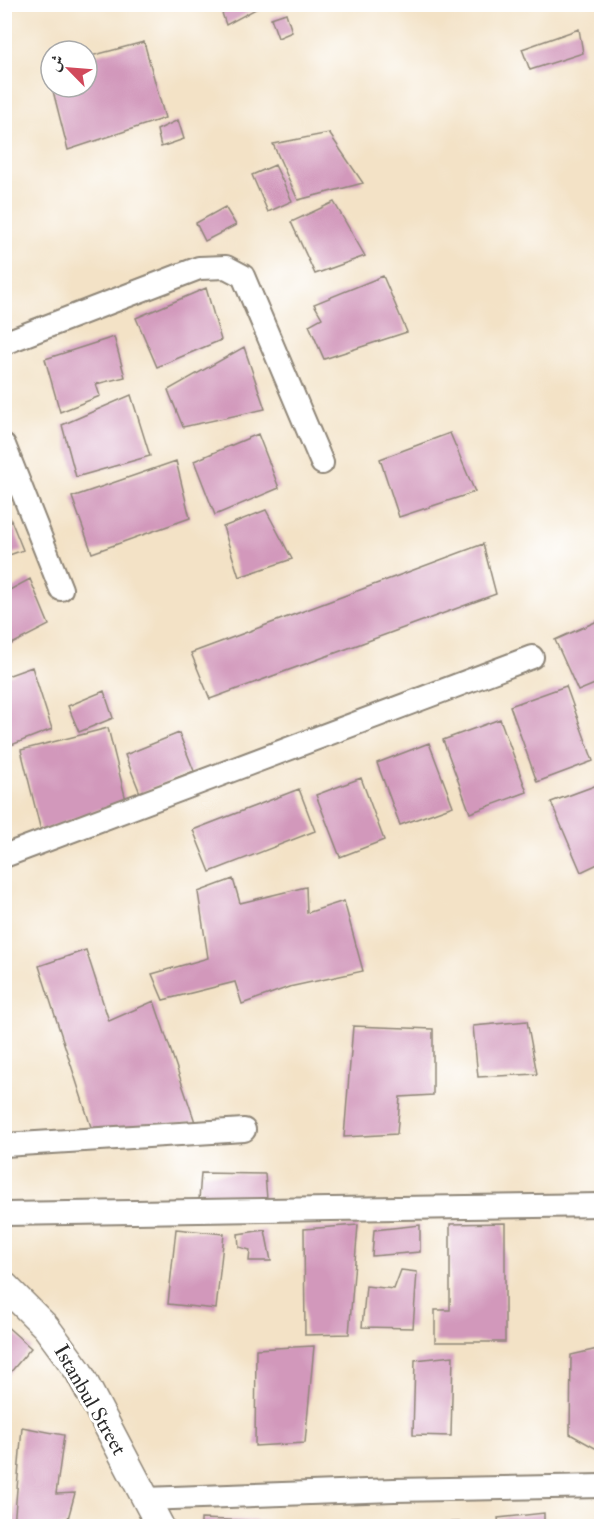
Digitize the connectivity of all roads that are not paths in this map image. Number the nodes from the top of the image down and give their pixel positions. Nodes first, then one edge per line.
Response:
1 (4, 343) edge
2 (4, 445) edge
3 (322, 463) dead end
4 (61, 589) dead end
5 (532, 657) dead end
6 (4, 856) edge
7 (244, 1130) dead end
8 (4, 1144) edge
9 (602, 1206) edge
10 (4, 1214) edge
11 (4, 1285) edge
12 (602, 1486) edge
13 (146, 1498) junction
14 (160, 1527) edge

1 - 3 street
2 - 4 street
5 - 6 street
7 - 8 street
9 - 10 street
11 - 13 street, Istanbul Street
12 - 13 street
13 - 14 street, Istanbul Street

